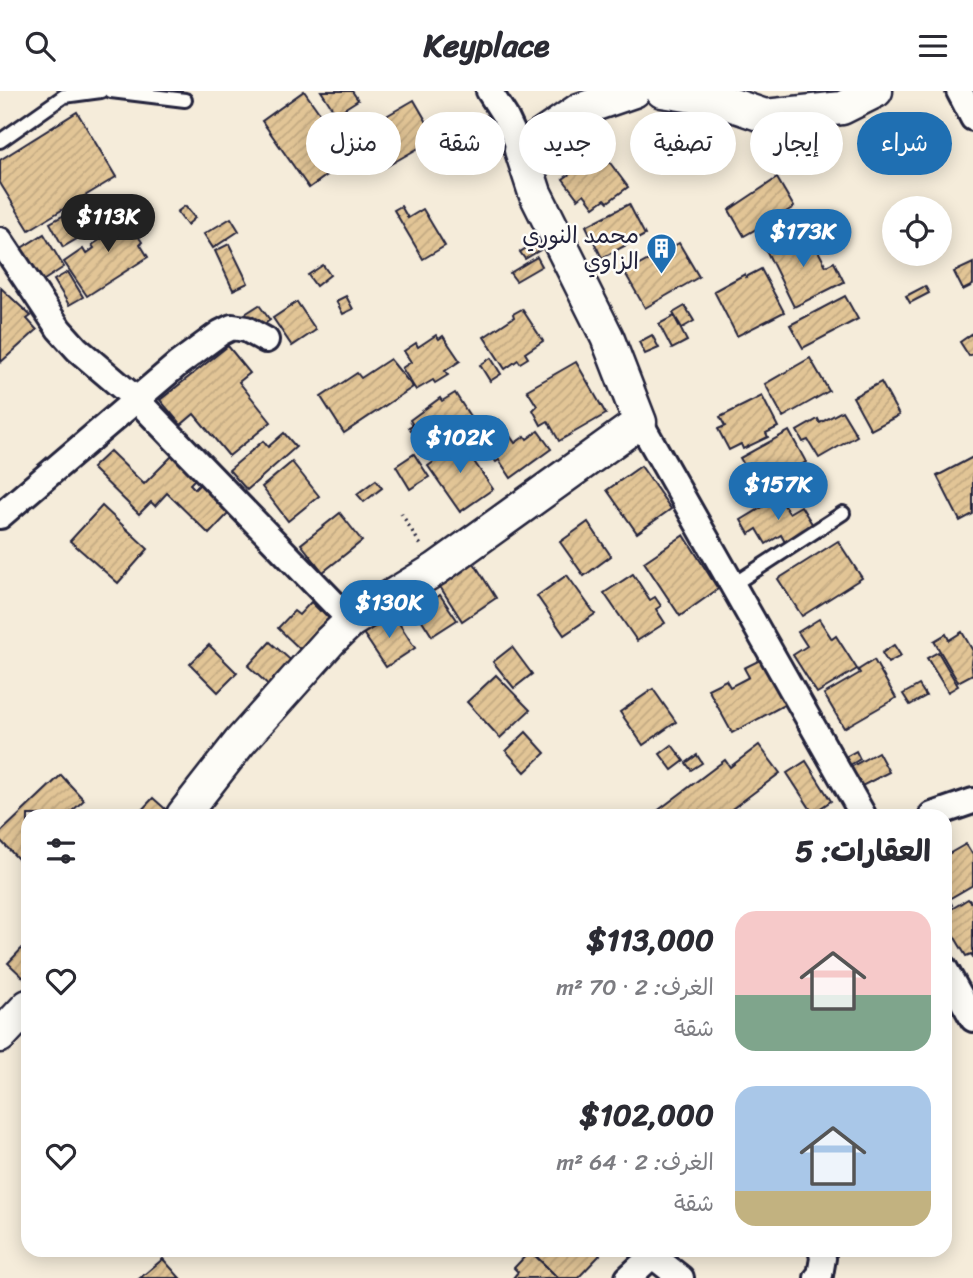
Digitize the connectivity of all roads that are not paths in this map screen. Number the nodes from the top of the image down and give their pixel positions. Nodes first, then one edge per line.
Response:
1 (101, 91) edge
2 (111, 91) edge
3 (489, 91) edge
4 (634, 91) edge
5 (662, 91) edge
6 (876, 91) edge
7 (959, 91) edge
8 (185, 100) dead end
9 (576, 112) edge
10 (973, 118) edge
11 (0, 141) edge
12 (519, 146) edge
13 (529, 175) edge
14 (0, 240) edge
15 (9, 274) edge
16 (265, 340) dead end
17 (137, 400) junction
18 (640, 422) junction
19 (844, 513) dead end
20 (0, 516) edge
21 (734, 584) junction
22 (351, 621) junction
23 (973, 801) edge
24 (196, 809) edge
25 (860, 809) edge
26 (950, 809) edge
27 (952, 986) edge
28 (21, 1011) edge
29 (973, 1019) edge
30 (2, 1026) edge
31 (647, 1257) edge
32 (657, 1257) edge
33 (823, 1257) edge
34 (628, 1278) edge
35 (681, 1278) edge
36 (817, 1278) edge

1 - 11 lane
2 - 8 lane
3 - 12 street
4 - 9 street
5 - 6 street
7 - 10 street
13 - 18 street
14 - 15 street
15 - 17 street
16 - 17 street
17 - 20 street
17 - 22 street
18 - 21 street
18 - 22 street
19 - 21 lane
21 - 25 street
22 - 24 street
23 - 26 street
27 - 29 street
28 - 30 street
31 - 34 street
32 - 35 street
33 - 36 street

